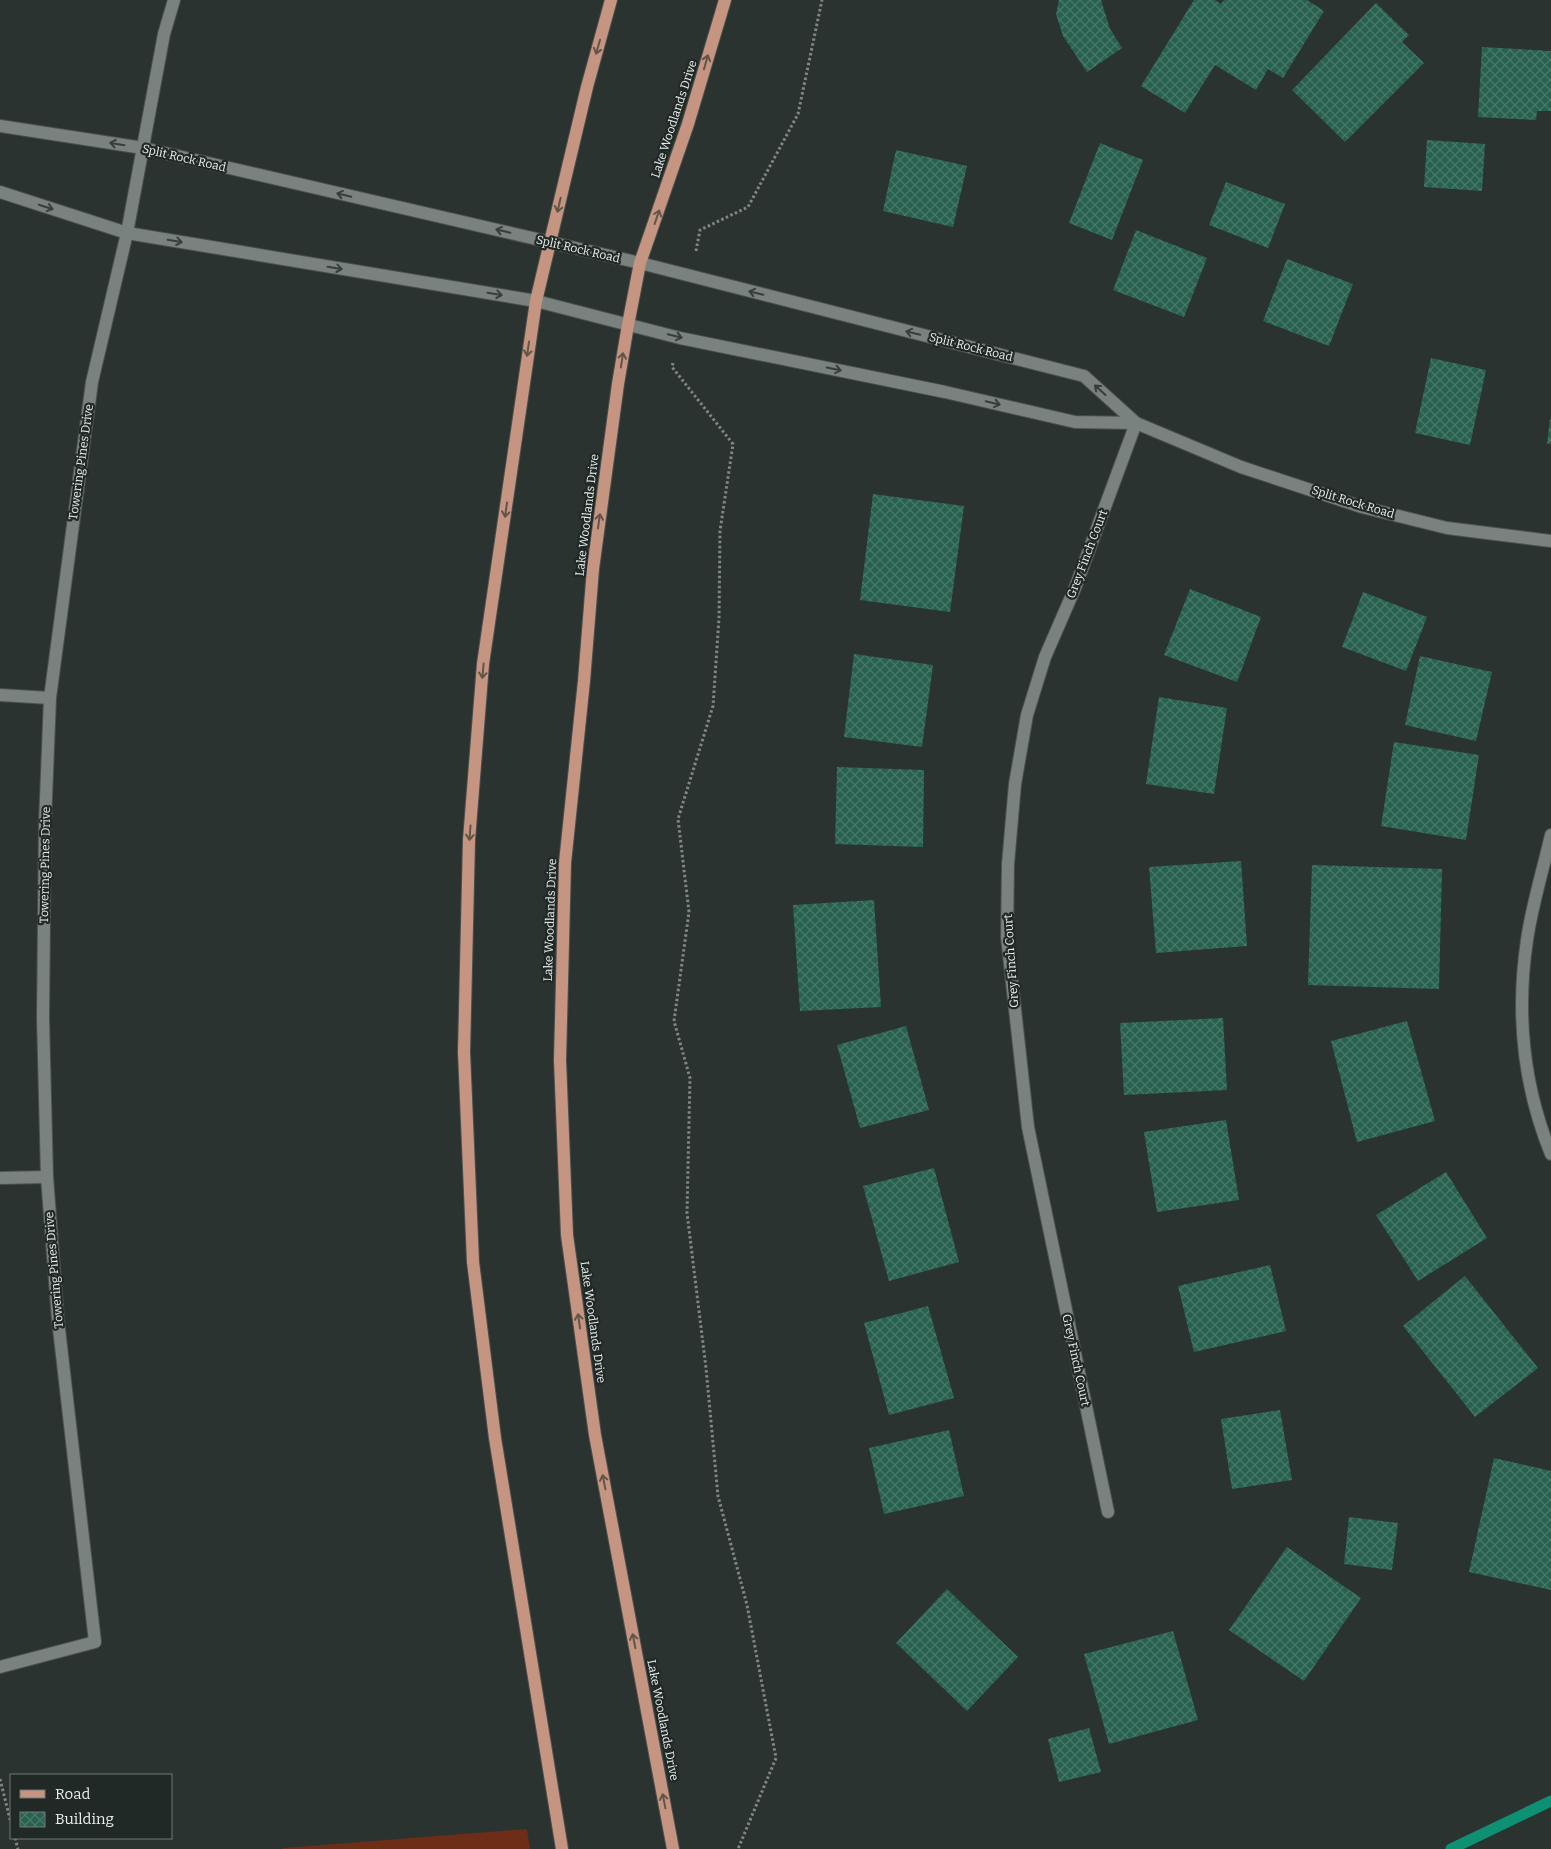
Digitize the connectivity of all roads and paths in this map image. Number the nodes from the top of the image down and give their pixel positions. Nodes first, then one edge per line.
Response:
1 (174, 0) edge
2 (611, 0) edge
3 (725, 0) edge
4 (822, 0) edge
5 (0, 126) edge
6 (143, 148) junction
7 (0, 192) edge
8 (126, 233) junction
9 (550, 242) junction
10 (640, 263) junction
11 (691, 276) junction
12 (536, 301) junction
13 (628, 325) junction
14 (680, 338) junction
15 (1136, 423) junction
16 (1551, 541) edge
17 (0, 695) edge
18 (50, 698) junction
19 (1551, 835) edge
20 (1551, 1154) edge
21 (47, 1177) junction
22 (0, 1178) edge
23 (1108, 1512) dead end
24 (0, 1667) edge
25 (0, 1778) edge
26 (10, 1819) edge
27 (562, 1849) edge
28 (673, 1849) edge
29 (738, 1849) edge

1 - 6 street, Towering Pines Drive
2 -> 9 main road
10 -> 3 main road, Lake Woodlands Drive
4 - 11 path
6 -> 5 street, Split Rock Road
6 - 8 street, Towering Pines Drive
9 -> 6 street, Split Rock Road
7 -> 8 street, Split Rock Road
8 -> 12 street, Split Rock Road
8 - 18 street, Towering Pines Drive
9 - 10 street, Split Rock Road
9 - 12 main road
10 - 11 street, Split Rock Road
10 - 13 main road, Lake Woodlands Drive
15 -> 11 street, Split Rock Road
12 - 13 street, Split Rock Road
12 -> 27 main road
13 -> 14 street, Split Rock Road
28 -> 13 main road, Lake Woodlands Drive
14 -> 15 street, Split Rock Road
14 - 29 path
15 - 16 street, Split Rock Road
15 - 23 street, Grey Finch Court
17 - 18 street
18 - 21 street, Towering Pines Drive
19 - 20 street
21 - 22 street
21 - 24 street, Towering Pines Drive
25 - 26 path

